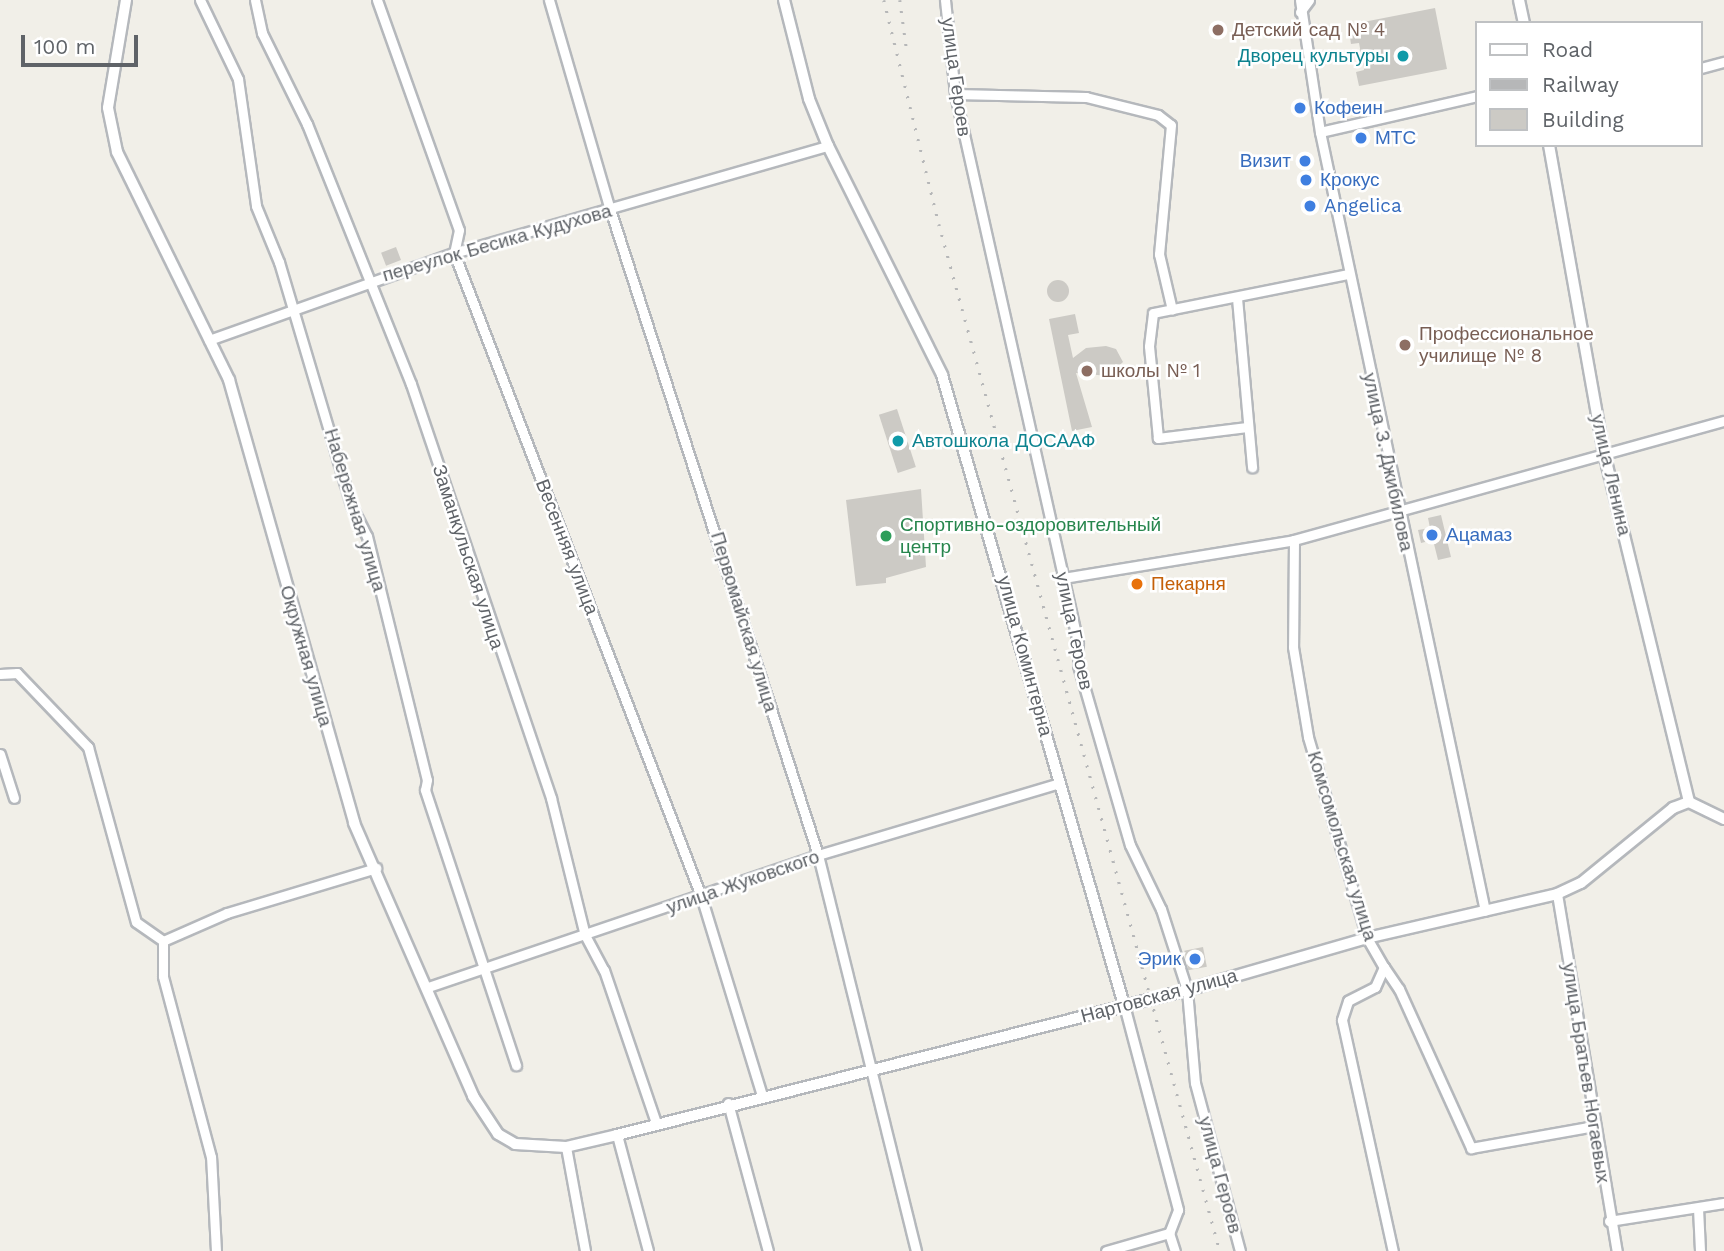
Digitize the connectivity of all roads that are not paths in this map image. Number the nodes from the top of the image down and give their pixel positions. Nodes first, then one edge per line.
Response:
1 (126, 0) edge
2 (200, 0) edge
3 (255, 0) edge
4 (377, 0) edge
5 (550, 0) edge
6 (784, 0) edge
7 (945, 0) edge
8 (1300, 0) edge
9 (1309, 0) edge
10 (1519, 0) edge
11 (1300, 12) junction
12 (1524, 21) edge
13 (1724, 62) edge
14 (1703, 67) edge
15 (956, 94) junction
16 (1476, 96) edge
17 (1320, 132) junction
18 (828, 146) junction
19 (1549, 147) edge
20 (609, 206) junction
21 (454, 254) junction
22 (1349, 274) junction
23 (372, 280) junction
24 (1237, 298) junction
25 (292, 310) junction
26 (1172, 310) junction
27 (209, 340) junction
28 (1724, 421) edge
29 (1247, 427) junction
30 (1604, 453) junction
31 (1252, 467) dead end
32 (1398, 513) junction
33 (1294, 540) junction
34 (1063, 578) junction
35 (0, 674) edge
36 (0, 754) edge
37 (1060, 783) junction
38 (13, 797) dead end
39 (1689, 803) junction
40 (1724, 818) edge
41 (818, 855) junction
42 (376, 868) junction
43 (1557, 894) junction
44 (701, 895) junction
45 (1485, 911) junction
46 (586, 935) junction
47 (1367, 937) junction
48 (163, 941) junction
49 (1384, 967) junction
50 (485, 969) junction
51 (428, 987) junction
52 (1186, 990) junction
53 (1124, 1005) junction
54 (516, 1065) dead end
55 (870, 1071) junction
56 (762, 1095) junction
57 (728, 1103) junction
58 (656, 1123) junction
59 (1594, 1126) junction
60 (617, 1135) junction
61 (566, 1147) junction
62 (1724, 1203) edge
63 (1698, 1208) junction
64 (1609, 1222) junction
65 (1169, 1233) junction
66 (216, 1251) edge
67 (585, 1251) edge
68 (648, 1251) edge
69 (768, 1251) edge
70 (916, 1251) edge
71 (1106, 1251) edge
72 (1175, 1251) edge
73 (1240, 1251) edge
74 (1393, 1251) edge
75 (1617, 1251) edge
76 (1700, 1251) edge

1 - 27 street, Окружная улица
2 - 25 street, Набережная улица
3 - 23 street, Заманкульская улица
4 - 21 street, Весенняя улица
5 - 20 street, Первомайская улица
6 - 18 street, улица Коминтерна
7 - 15 street, улица Героев
8 - 11 street, улица З. Джибилова
9 - 11 street
10 - 12 street
11 - 17 street, улица З. Джибилова
13 - 14 street
15 - 26 street
15 - 34 street, улица Героев
16 - 17 street
17 - 22 street, улица З. Джибилова
18 - 20 street, переулок Бесика Кудухова
18 - 37 street, улица Коминтерна
19 - 30 street, улица Ленина
20 - 21 street, переулок Бесика Кудухова
20 - 41 street, Первомайская улица
21 - 23 street, переулок Бесика Кудухова
21 - 44 street, Весенняя улица
22 - 24 street
22 - 32 street, улица З. Джибилова
23 - 25 street, переулок Бесика Кудухова
23 - 46 street, Заманкульская улица
24 - 26 street
24 - 29 street
25 - 27 street, переулок Бесика Кудухова
25 - 50 street, Набережная улица
26 - 29 street
27 - 42 street, Окружная улица
28 - 30 street
29 - 31 street
30 - 32 street
30 - 39 street, улица Ленина
32 - 33 street
32 - 45 street, улица З. Джибилова
33 - 34 street
33 - 47 street, Комсомольская улица
34 - 52 street, улица Героев
35 - 48 street
36 - 38 street
37 - 41 street, улица Жуковского
37 - 53 street, улица Коминтерна
39 - 40 street
39 - 43 street, Нартовская улица
41 - 44 street, улица Жуковского
41 - 55 street, Первомайская улица
42 - 48 street
42 - 51 street, Окружная улица
43 - 45 street, Нартовская улица
43 - 59 street, улица Братьев Ногаевых
44 - 46 street, улица Жуковского
44 - 56 street, Весенняя улица
45 - 47 street, Нартовская улица
46 - 50 street, улица Жуковского
46 - 58 street, Заманкульская улица
47 - 49 street, Комсомольская улица
47 - 52 street, Нартовская улица
48 - 66 street
49 - 59 street, Комсомольская улица
49 - 74 street
50 - 51 street, улица Жуковского
50 - 54 street, Набережная улица
51 - 61 street, Окружная улица
52 - 53 street, Нартовская улица
52 - 73 street, улица Героев
53 - 55 street, Нартовская улица
53 - 65 street, улица Коминтерна
55 - 56 street, Нартовская улица
55 - 70 street, Первомайская улица
56 - 57 street, Нартовская улица
57 - 58 street, Нартовская улица
57 - 69 street
58 - 60 street, Нартовская улица
59 - 64 street, улица Братьев Ногаевых
60 - 61 street, Нартовская улица
60 - 68 street
61 - 67 street
62 - 63 street
63 - 64 street
63 - 76 street
64 - 75 street, улица Братьев Ногаевых
65 - 71 street
65 - 72 street, улица Коминтерна

